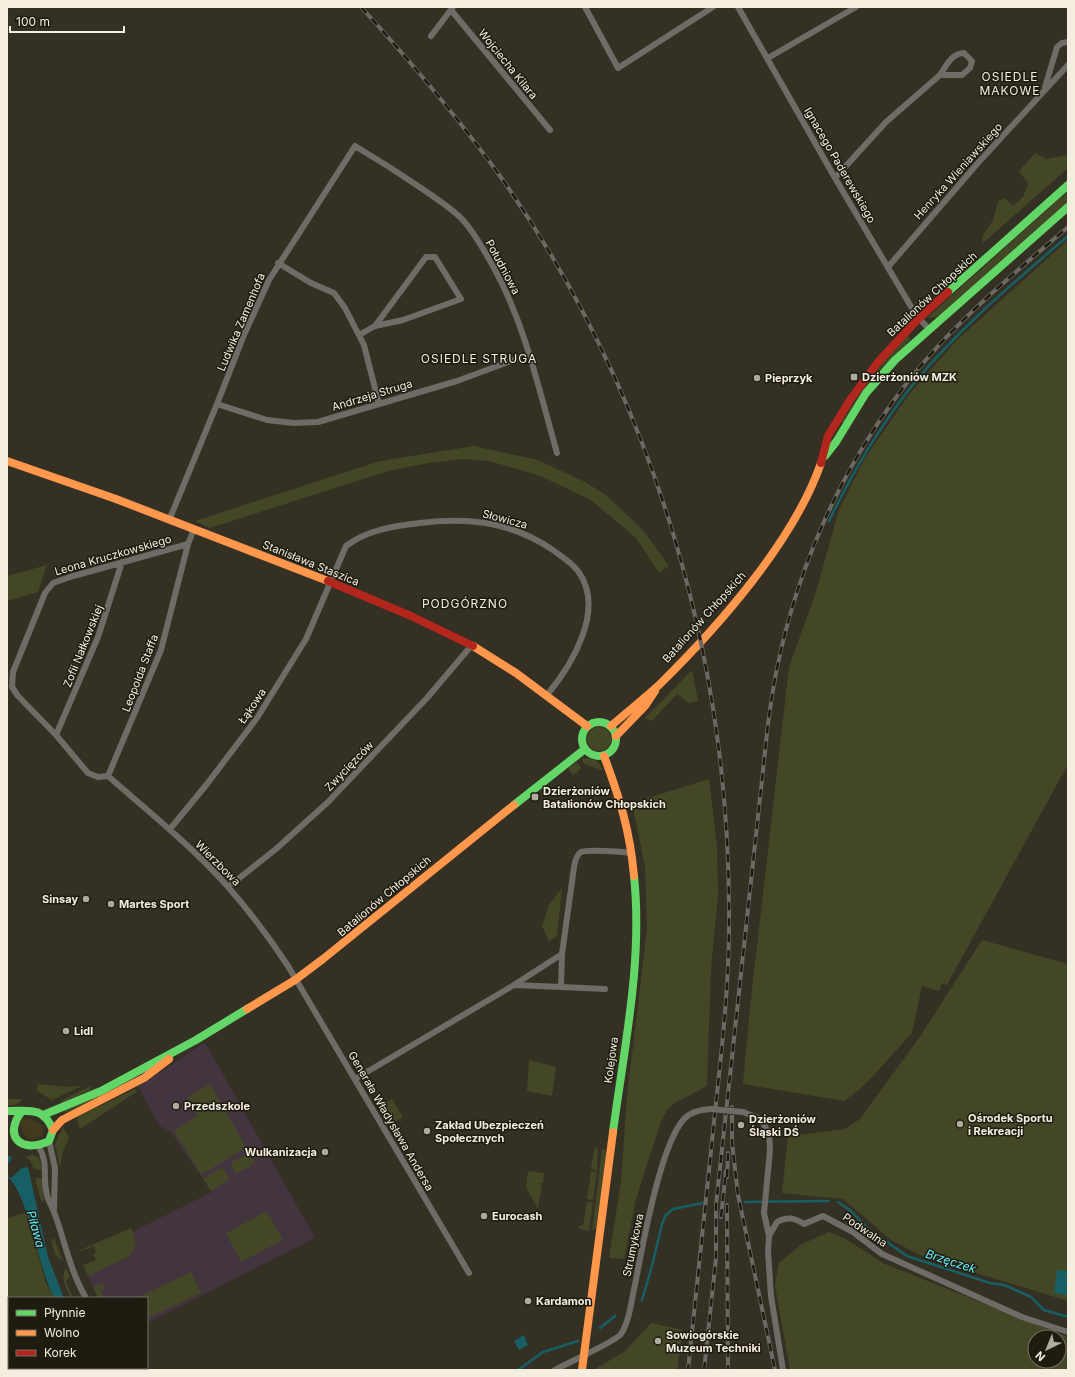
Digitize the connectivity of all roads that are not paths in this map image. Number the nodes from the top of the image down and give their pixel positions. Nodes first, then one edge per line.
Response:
1 (585, 7) edge
2 (713, 7) edge
3 (738, 7) edge
4 (856, 7) edge
5 (452, 8) edge
6 (431, 36) dead end
7 (1068, 42) edge
8 (768, 58) junction
9 (1068, 65) edge
10 (940, 75) junction
11 (1045, 88) junction
12 (550, 130) dead end
13 (354, 146) joint
14 (835, 178) junction
15 (1068, 186) edge
16 (1068, 207) edge
17 (278, 263) junction
18 (888, 267) junction
19 (918, 319) junction
20 (375, 326) junction
21 (929, 329) junction
22 (359, 335) junction
23 (530, 354) junction
24 (217, 404) junction
25 (379, 404) junction
26 (556, 453) dead end
27 (823, 458) junction
28 (7, 461) edge
29 (170, 518) junction
30 (194, 529) junction
31 (188, 544) junction
32 (122, 562) junction
33 (332, 582) junction
34 (471, 646) junction
35 (658, 685) junction
36 (547, 695) junction
37 (587, 726) junction
38 (611, 726) junction
39 (56, 735) junction
40 (616, 736) junction
41 (585, 749) junction
42 (604, 756) junction
43 (108, 776) junction
44 (170, 829) junction
45 (632, 853) junction
46 (228, 887) junction
47 (562, 954) junction
48 (295, 980) junction
49 (514, 985) junction
50 (561, 987) junction
51 (605, 989) dead end
52 (187, 1045) junction
53 (354, 1079) junction
54 (7, 1111) edge
55 (22, 1111) junction
56 (43, 1115) junction
57 (10, 1130) edge
58 (53, 1130) junction
59 (49, 1141) junction
60 (39, 1147) junction
61 (54, 1211) junction
62 (769, 1236) junction
63 (469, 1273) dead end
64 (86, 1297) edge
65 (1068, 1332) edge
66 (584, 1354) junction
67 (555, 1370) edge
68 (582, 1370) edge
69 (783, 1370) edge

1 - 2 street
3 - 8 street, Ignacego Paderewskiego
4 - 8 street
5 - 6 street, Wojciecha Kilara
5 - 12 street, Wojciecha Kilara
7 - 11 street, Henryka Wieniawskiego
8 - 14 street, Ignacego Paderewskiego
9 - 11 street, Henryka Wieniawskiego
10 - 10 street
10 - 14 street
11 - 18 street, Henryka Wieniawskiego
13 - 17 street, Ludwika Zamenhofa
13 - 23 street, Południowa
14 - 18 street, Ignacego Paderewskiego
15 - 19 main road, Batalionów Chłopskich
16 - 21 main road, Batalionów Chłopskich
17 - 22 street
17 - 24 street, Ludwika Zamenhofa
18 - 19 street, Ignacego Paderewskiego
19 - 21 street, Ignacego Paderewskiego
19 - 27 main road, Batalionów Chłopskich
20 - 20 street
20 - 22 street
21 - 27 main road, Batalionów Chłopskich
22 - 25 street
23 - 25 street, Andrzeja Struga
23 - 26 street, Południowa
24 - 25 street, Andrzeja Struga
24 - 29 street, Ludwika Zamenhofa
27 - 35 main road, Batalionów Chłopskich
28 - 29 main road, Stanisława Staszica
29 - 30 main road, Stanisława Staszica
30 - 31 street, Leopolda Staffa
30 - 33 main road, Stanisława Staszica
31 - 32 street, Leona Kruczkowskiego
31 - 43 street, Leopolda Staffa
32 - 39 street, Zofii Nałkowskiej
32 - 39 street, Leona Kruczkowskiego
33 - 34 main road, Stanisława Staszica
33 - 36 street, Słowicza
33 - 44 street, Łąkowa
34 - 36 main road, Stanisława Staszica
34 - 46 street, Zwycięzców
35 - 38 main road, Batalionów Chłopskich
35 - 40 main road, Batalionów Chłopskich
36 - 37 main road, Stanisława Staszica
37 - 38 main road
37 - 41 main road
38 - 40 main road
39 - 43 street, Leona Kruczkowskiego
40 - 42 main road
41 - 42 main road
41 - 48 main road, Batalionów Chłopskich
42 - 45 main road, Kolejowa
43 - 44 street, Wierzbowa
44 - 46 street, Wierzbowa
45 - 47 street
45 - 66 main road, Kolejowa
46 - 48 street, Wierzbowa
47 - 49 street
47 - 50 street
48 - 52 main road, Batalionów Chłopskich
48 - 53 street, Generała Władysława Andersa
49 - 50 street
49 - 53 street
50 - 51 street
52 - 56 main road, Batalionów Chłopskich
52 - 58 main road, Batalionów Chłopskich
53 - 63 street, Generała Władysława Andersa
54 - 55 main road
55 - 56 main road
55 - 57 main road
56 - 58 main road
57 - 60 main road
58 - 59 main road
59 - 60 main road
59 - 61 street
60 - 61 street
61 - 64 street
62 - 65 street, Podwalna
62 - 66 street, Strumykowa, bridge
62 - 69 street
66 - 67 street, Strumykowa
66 - 68 main road, Kolejowa

